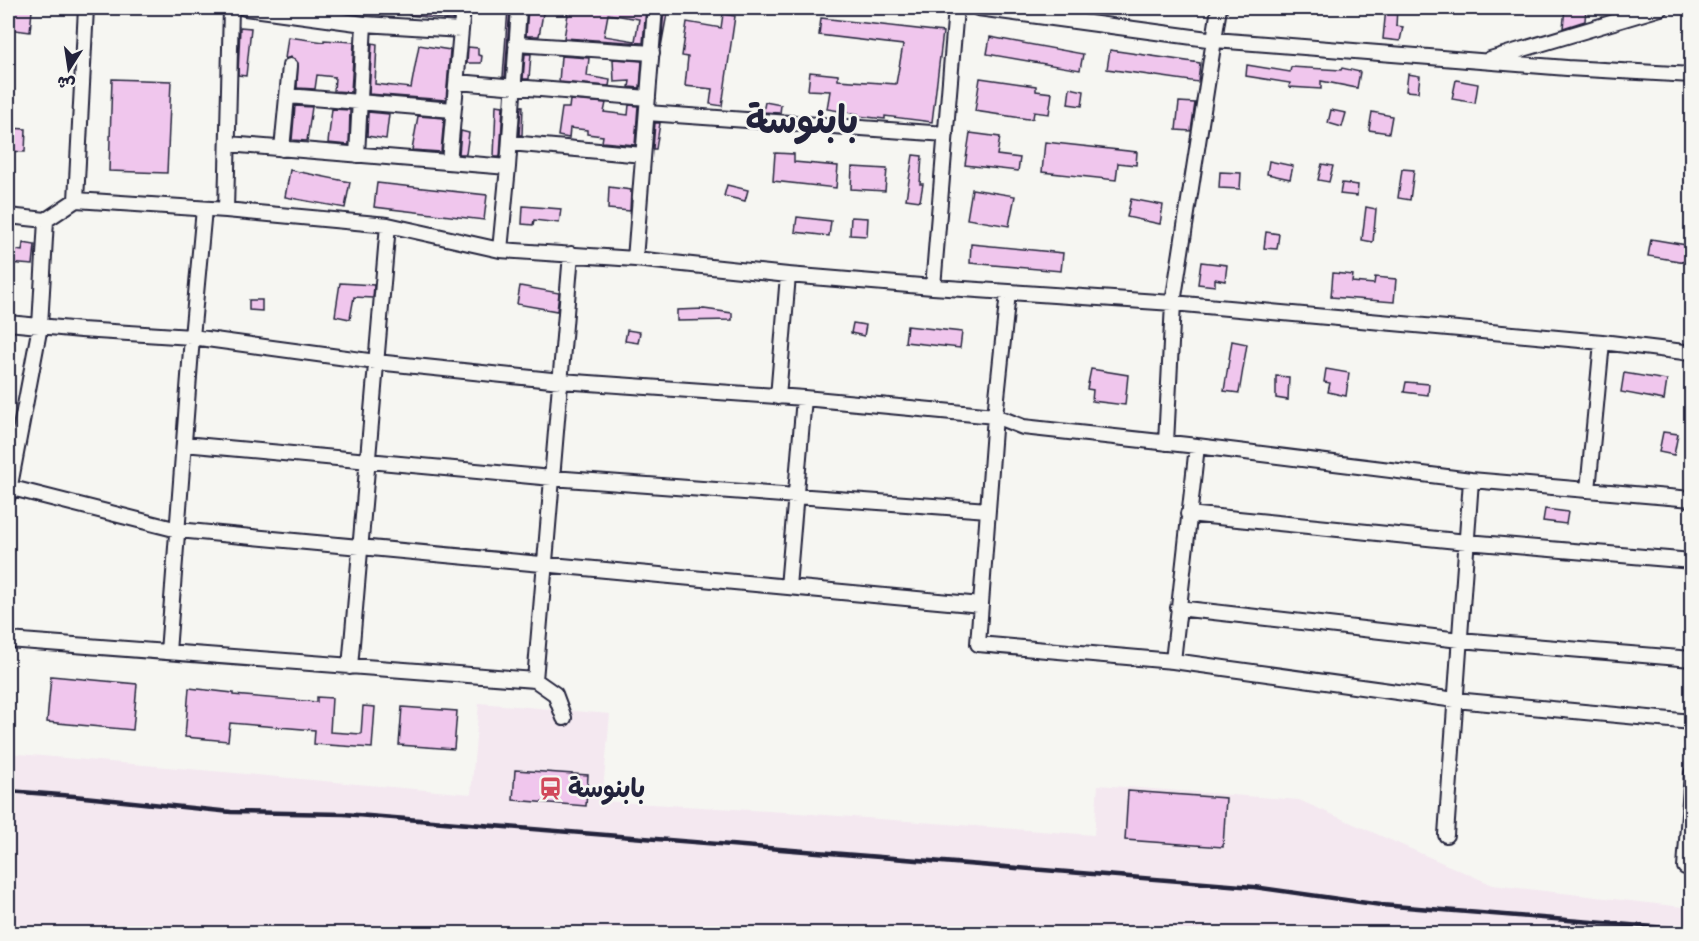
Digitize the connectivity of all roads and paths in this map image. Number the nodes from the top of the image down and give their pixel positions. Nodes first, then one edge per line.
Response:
1 (86, 8) edge
2 (231, 8) edge
3 (245, 8) edge
4 (463, 8) edge
5 (519, 8) edge
6 (655, 8) edge
7 (956, 8) edge
8 (978, 8) edge
9 (1219, 8) edge
10 (1661, 8) edge
11 (364, 24) junction
12 (461, 30) junction
13 (1215, 40) junction
14 (516, 44) junction
15 (652, 53) junction
16 (1482, 61) junction
17 (290, 66) dead end
18 (1692, 75) edge
19 (457, 82) junction
20 (512, 88) junction
21 (288, 96) junction
22 (648, 98) junction
23 (360, 102) junction
24 (453, 110) junction
25 (647, 112) junction
26 (946, 134) junction
27 (510, 143) junction
28 (228, 144) junction
29 (282, 149) junction
30 (357, 155) junction
31 (643, 155) junction
32 (449, 162) junction
33 (508, 167) junction
34 (76, 200) junction
35 (204, 209) junction
36 (226, 210) junction
37 (8, 216) edge
38 (46, 220) junction
39 (388, 225) junction
40 (500, 250) junction
41 (571, 254) junction
42 (635, 259) junction
43 (788, 275) junction
44 (933, 287) junction
45 (1008, 292) junction
46 (1173, 303) junction
47 (8, 322) edge
48 (40, 326) junction
49 (192, 337) junction
50 (1602, 342) junction
51 (1692, 353) edge
52 (376, 362) junction
53 (561, 381) junction
54 (778, 397) junction
55 (804, 398) junction
56 (995, 416) junction
57 (1166, 443) junction
58 (184, 444) junction
59 (1197, 446) junction
60 (368, 463) junction
61 (552, 478) junction
62 (1471, 480) junction
63 (8, 487) edge
64 (1588, 490) junction
65 (8, 496) edge
66 (795, 497) junction
67 (1692, 499) edge
68 (988, 510) junction
69 (1188, 514) junction
70 (178, 530) junction
71 (1467, 542) junction
72 (361, 546) junction
73 (1692, 561) edge
74 (544, 564) junction
75 (788, 587) junction
76 (981, 605) junction
77 (1178, 608) junction
78 (8, 640) edge
79 (1460, 640) junction
80 (168, 652) junction
81 (1692, 659) edge
82 (1173, 661) junction
83 (350, 667) junction
84 (535, 680) junction
85 (1455, 700) junction
86 (564, 718) dead end
87 (1692, 722) edge
88 (1692, 773) edge
89 (1446, 835) dead end
90 (1685, 867) dead end

1 - 34 street
2 - 28 street
3 - 11 street
4 - 12 street
5 - 14 street
6 - 15 street
7 - 26 street
8 - 13 street
9 - 13 street
10 - 16 street
11 - 12 street
11 - 23 street
12 - 19 street
13 - 16 street
13 - 46 street
14 - 15 street
14 - 20 street
15 - 22 street
16 - 18 street
17 - 21 street
19 - 20 street
19 - 24 street
20 - 22 street
20 - 27 street
21 - 23 street
21 - 29 street
22 - 25 street
23 - 24 street
23 - 30 street
24 - 32 street
25 - 26 street
25 - 31 street
26 - 44 street
27 - 31 street
27 - 33 street
28 - 29 street
28 - 36 street
29 - 30 street
30 - 32 street
31 - 42 street
32 - 33 street
33 - 40 street
34 - 35 street
34 - 38 street
35 - 36 street
35 - 49 street
36 - 39 street
37 - 38 street
38 - 48 street
39 - 40 street
39 - 52 street
40 - 41 street
41 - 42 street
41 - 53 street
42 - 43 street
43 - 44 street
43 - 54 street
44 - 45 street
45 - 46 street
45 - 56 street
46 - 50 street
46 - 57 street
47 - 48 street
48 - 49 street
48 - 63 street
49 - 52 street
49 - 58 street
50 - 51 street
50 - 64 street
52 - 53 street
52 - 60 street
53 - 54 street
53 - 61 street
54 - 55 street
55 - 56 street
55 - 66 street
56 - 57 street
56 - 68 street
57 - 59 street
58 - 60 street
58 - 70 street
59 - 62 street
59 - 69 street
60 - 61 street
60 - 72 street
61 - 66 street
61 - 74 street
62 - 64 street
62 - 71 street
63 - 65 street
63 - 70 street
64 - 67 street
66 - 68 street
66 - 75 street
68 - 76 street
69 - 71 street
69 - 77 street
70 - 72 street
70 - 80 street
71 - 73 street
71 - 79 street
72 - 74 street
72 - 83 street
74 - 75 street
74 - 84 street
75 - 76 street
76 - 82 street
77 - 79 street
77 - 82 street
78 - 80 street
79 - 81 street
79 - 85 street
80 - 83 street
82 - 85 street
83 - 84 street
84 - 86 street
85 - 87 street
85 - 89 street
88 - 90 street

